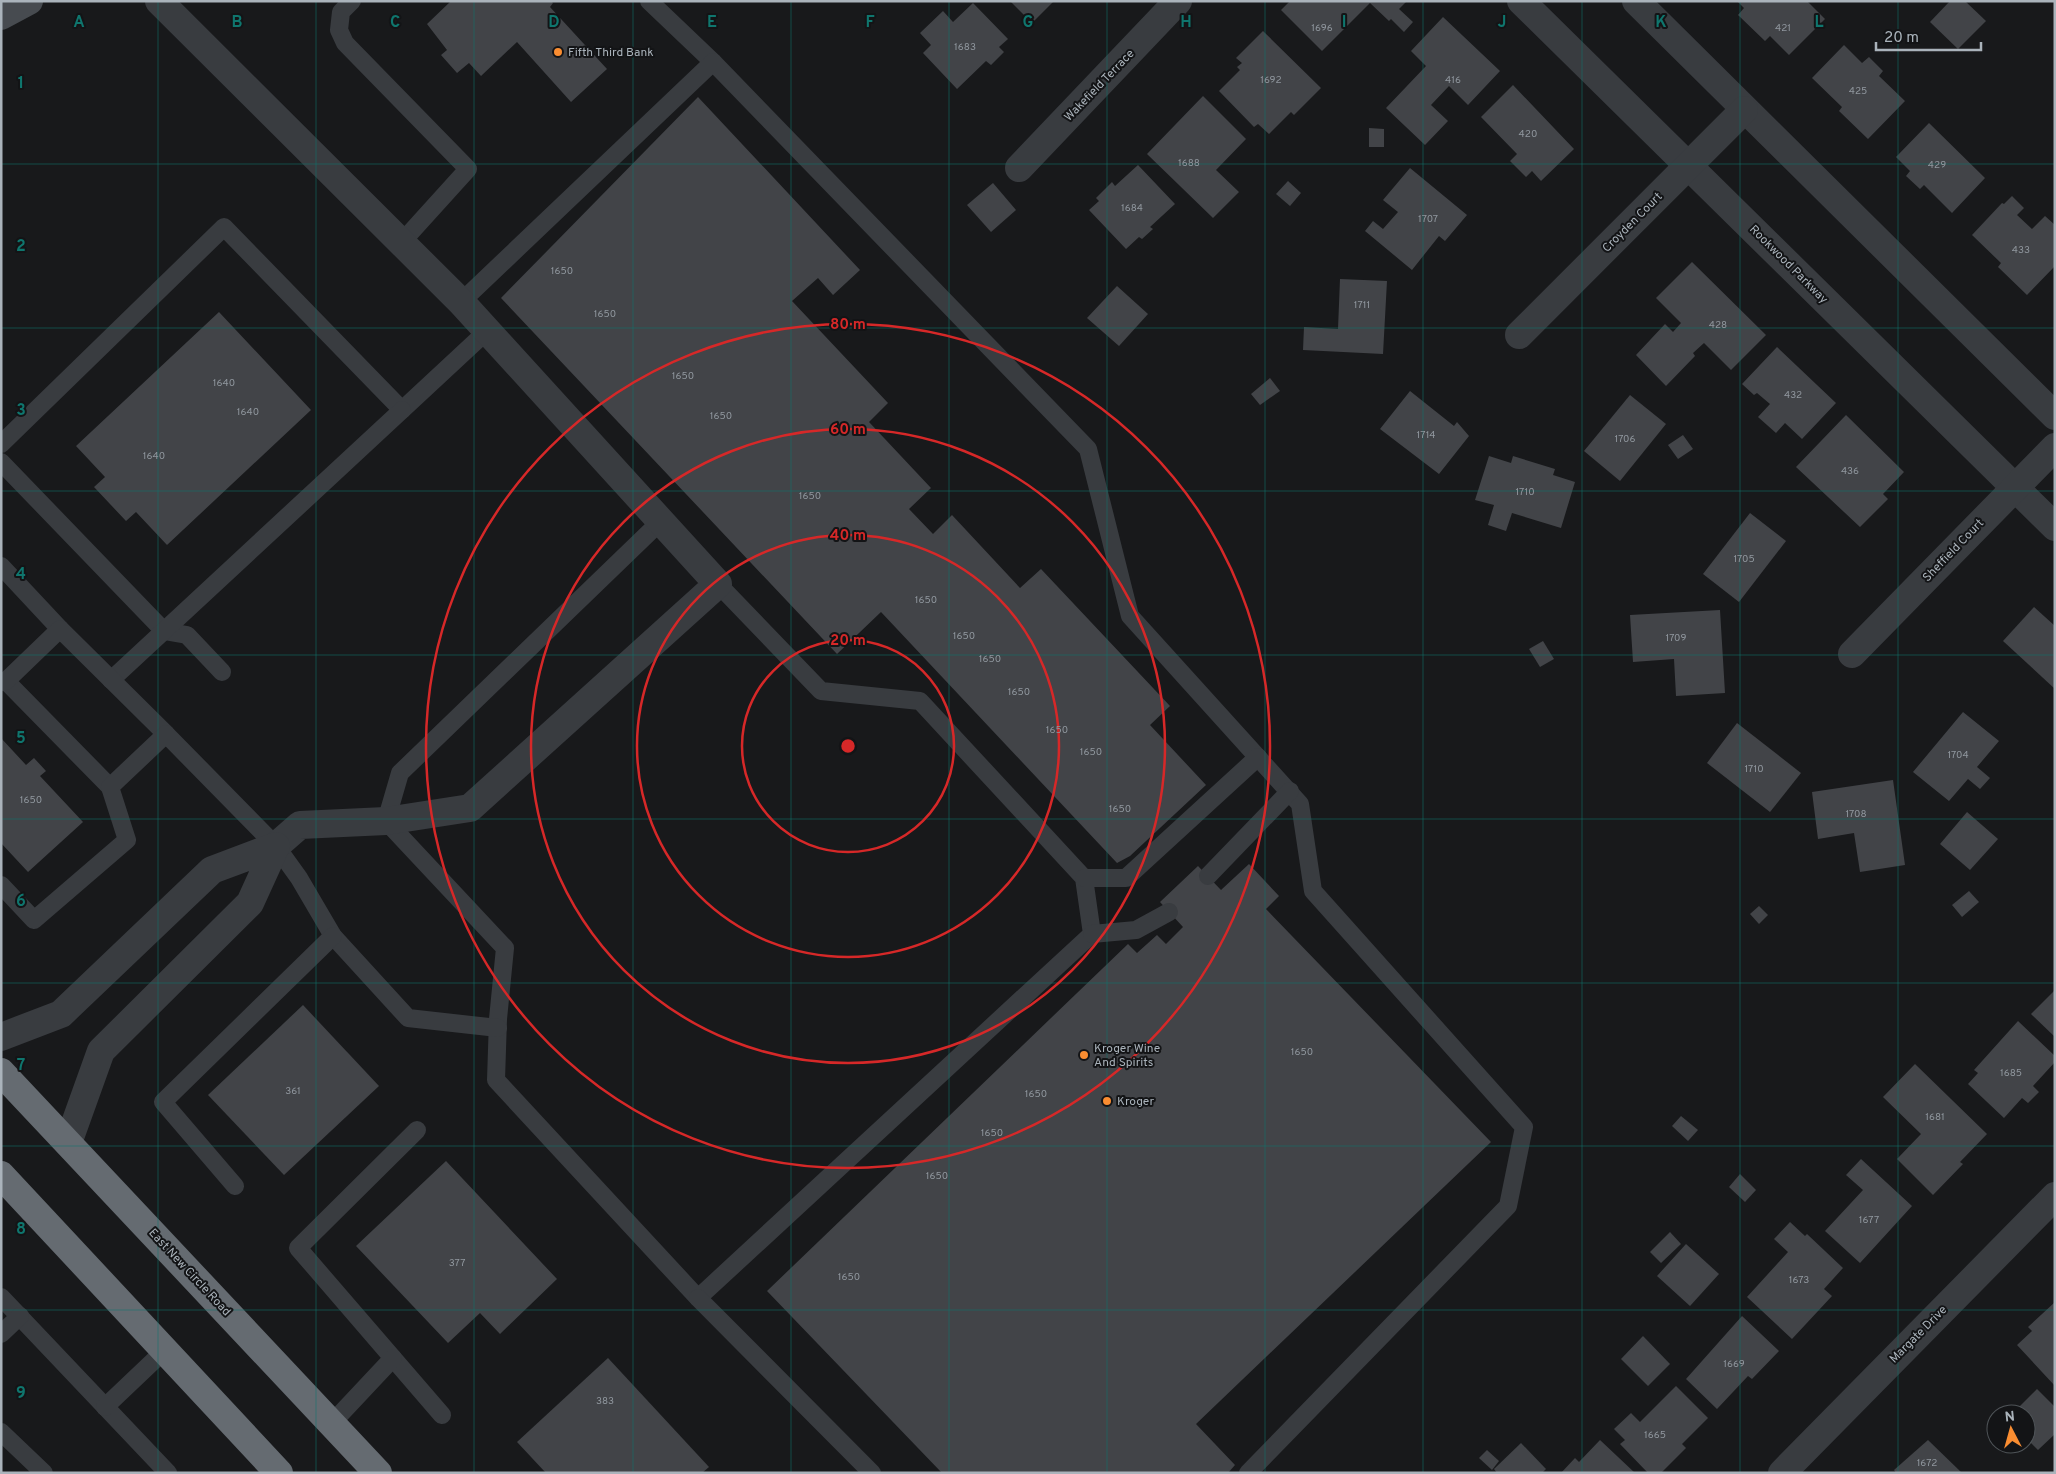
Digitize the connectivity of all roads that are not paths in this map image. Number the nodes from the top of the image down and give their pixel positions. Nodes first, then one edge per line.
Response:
1 (29, 1) edge
2 (159, 1) edge
3 (352, 1) edge
4 (649, 1) edge
5 (1178, 1) edge
6 (1521, 1) edge
7 (1636, 1) edge
8 (1, 16) edge
9 (713, 62) junction
10 (1744, 110) junction
11 (1690, 165) junction
12 (1019, 168) dead end
13 (401, 243) junction
14 (461, 302) junction
15 (487, 331) junction
16 (1519, 335) dead end
17 (402, 410) junction
18 (2055, 416) edge
19 (1, 444) edge
20 (2055, 447) edge
21 (1, 462) edge
22 (2013, 488) junction
23 (661, 521) junction
24 (2055, 527) edge
25 (1, 566) edge
26 (718, 584) junction
27 (60, 629) junction
28 (164, 631) junction
29 (1852, 654) dead end
30 (222, 672) dead end
31 (111, 680) junction
32 (4, 682) edge
33 (166, 734) junction
34 (1258, 757) junction
35 (110, 787) junction
36 (1290, 791) junction
37 (386, 821) junction
38 (276, 846) junction
39 (1208, 876) dead end
40 (1084, 878) junction
41 (1, 885) edge
42 (1169, 912) dead end
43 (1092, 934) junction
44 (334, 936) junction
45 (498, 1028) junction
46 (1, 1037) edge
47 (1, 1072) edge
48 (417, 1130) dead end
49 (68, 1143) junction
50 (1, 1175) edge
51 (235, 1186) dead end
52 (2055, 1196) edge
53 (1, 1297) edge
54 (698, 1298) junction
55 (20, 1316) junction
56 (1, 1334) edge
57 (165, 1350) junction
58 (393, 1358) junction
59 (105, 1407) junction
60 (442, 1415) dead end
61 (332, 1422) junction
62 (1, 1432) edge
63 (44, 1473) edge
64 (168, 1473) edge
65 (280, 1473) edge
66 (378, 1473) edge
67 (872, 1473) edge
68 (1248, 1473) edge
69 (1782, 1473) edge

1 - 8 main road
2 - 13 street
3 - 13 lane
4 - 9 lane
5 - 12 street, Wakefield Terrace
6 - 11 street, Rookwood Parkway
7 - 10 street
9 - 14 lane
9 - 34 lane
10 - 11 street, Croyden Court
10 - 18 street
11 - 16 street, Croyden Court
11 - 22 street, Rookwood Parkway
13 - 14 street
14 - 15 street
15 - 17 lane
15 - 23 street
17 - 19 lane
17 - 28 lane
20 - 22 street, Sheffield Court
21 - 28 lane
22 - 24 street, Rookwood Parkway
22 - 29 street, Sheffield Court
23 - 26 street
23 - 37 lane
25 - 27 lane
26 - 37 street
26 - 40 lane
27 - 31 lane
27 - 32 lane
28 - 30 lane
28 - 31 lane
31 - 33 lane
32 - 35 lane
33 - 35 lane
33 - 38 lane
34 - 36 lane
34 - 40 lane
35 - 41 lane
36 - 39 lane
36 - 68 lane
37 - 38 street
37 - 45 lane
38 - 44 lane
38 - 46 street
38 - 49 street
40 - 43 lane
42 - 43 lane
43 - 54 lane
44 - 45 lane
44 - 51 lane
45 - 54 lane
47 - 49 highway, East New Circle Road
48 - 58 lane
49 - 61 highway, East New Circle Road
50 - 57 highway
52 - 69 street, Margate Drive
53 - 55 lane
54 - 67 lane
55 - 56 lane
55 - 59 lane
57 - 59 lane
57 - 65 highway
58 - 60 lane
58 - 61 lane
59 - 64 lane
61 - 66 highway, East New Circle Road
62 - 63 lane

